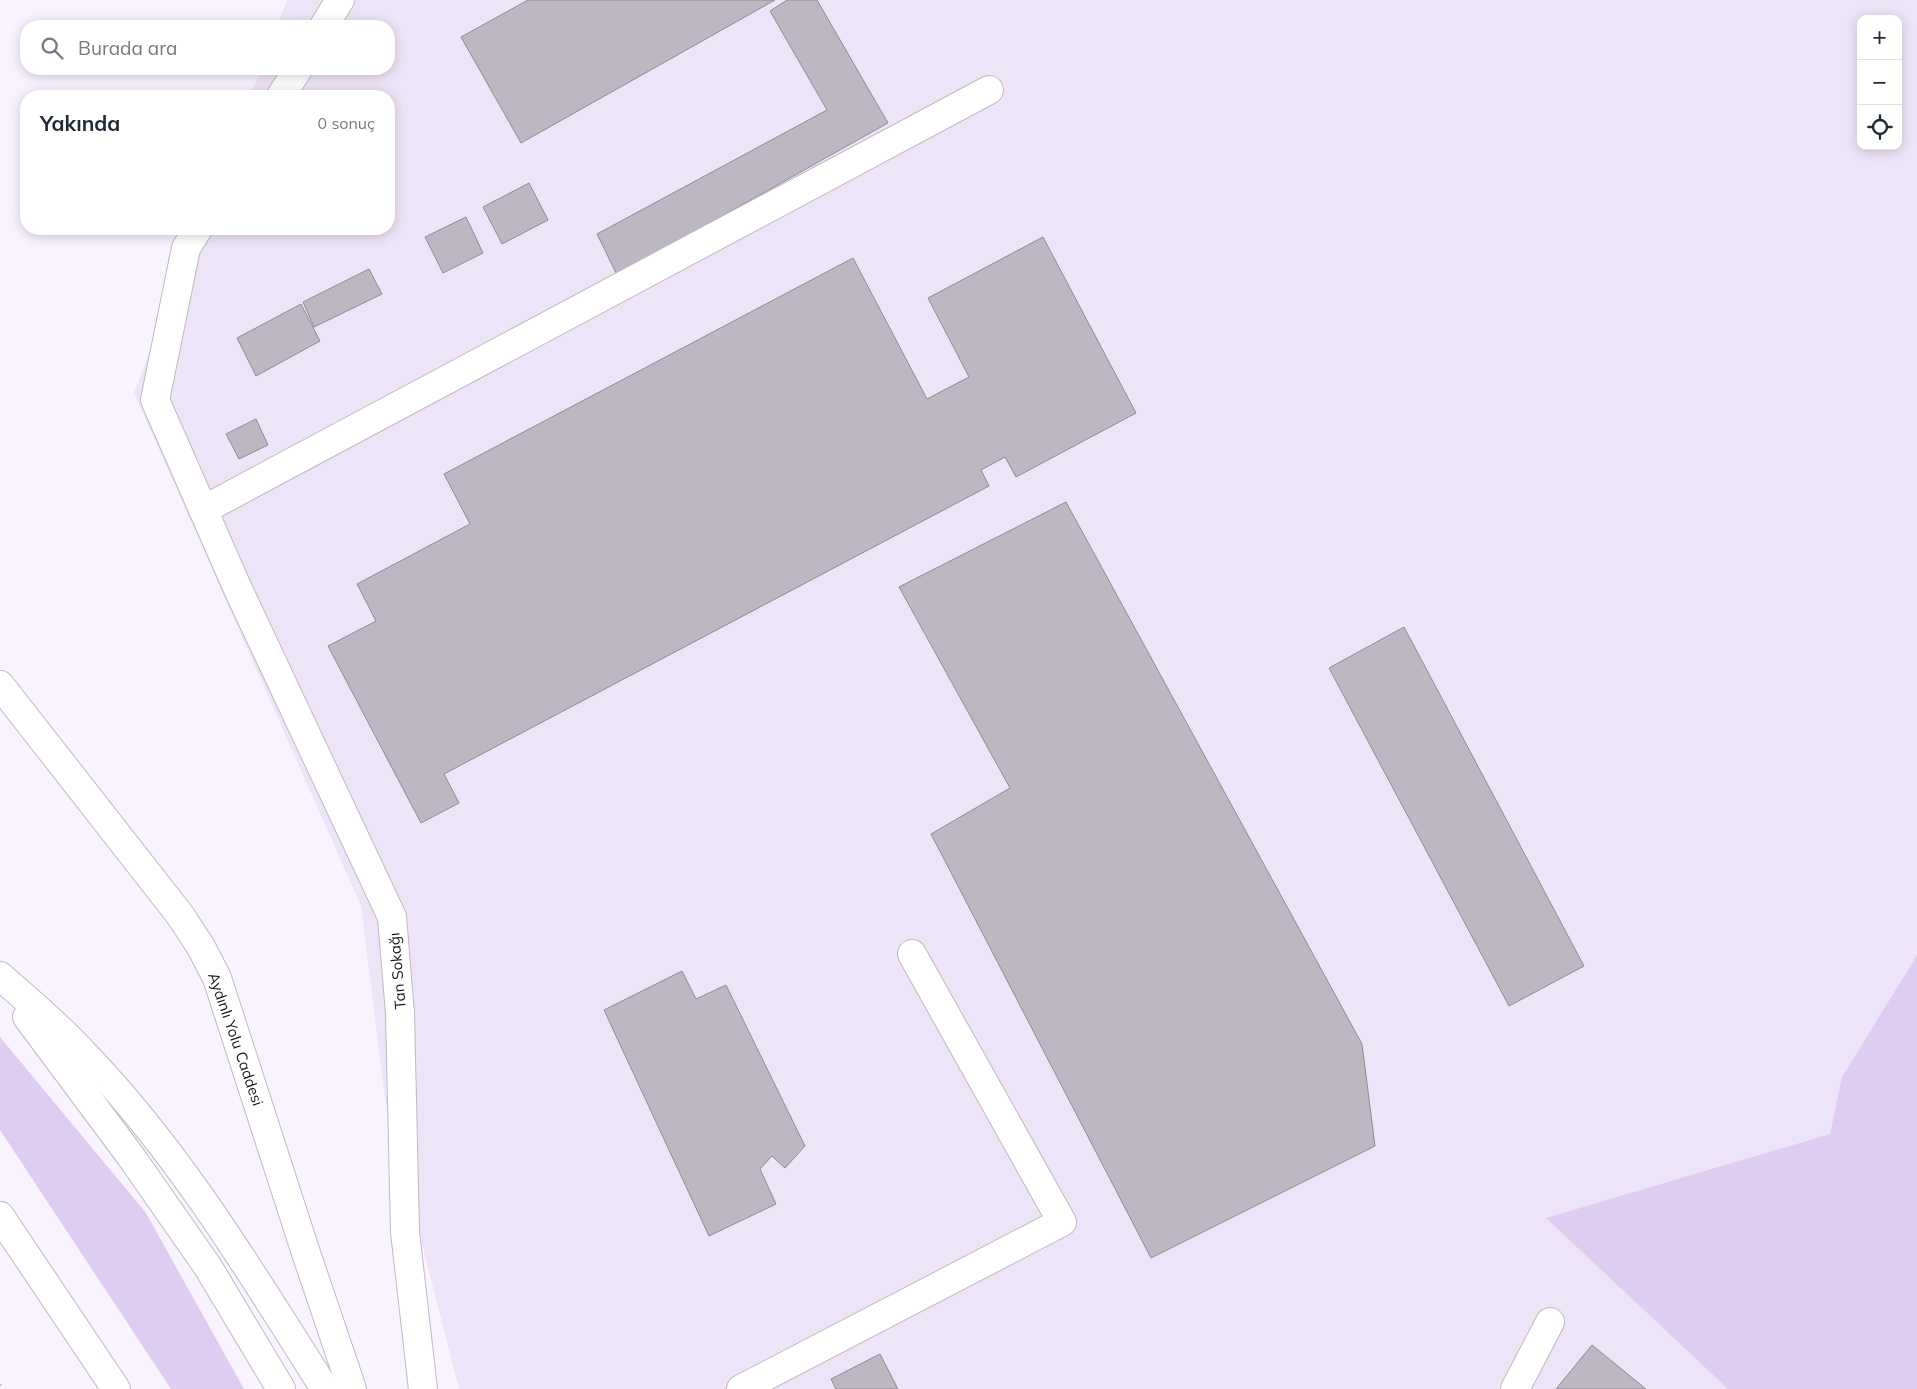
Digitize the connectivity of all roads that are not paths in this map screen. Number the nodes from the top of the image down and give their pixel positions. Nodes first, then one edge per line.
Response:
1 (340, 0) edge
2 (328, 20) edge
3 (294, 75) edge
4 (284, 90) edge
5 (989, 90) dead end
6 (194, 235) edge
7 (203, 510) junction
8 (0, 685) edge
9 (912, 954) dead end
10 (0, 976) edge
11 (0, 986) edge
12 (0, 1216) edge
13 (1550, 1322) dead end
14 (116, 1389) edge
15 (281, 1389) edge
16 (324, 1389) edge
17 (352, 1389) edge
18 (423, 1389) edge
19 (741, 1389) edge
20 (1515, 1389) edge

1 - 2 street
3 - 4 street
5 - 7 street
6 - 7 street, Tan Sokağı
7 - 18 street, Tan Sokağı
8 - 17 street, Aydınlı Yolu Caddesi
9 - 19 street
10 - 16 street
11 - 15 street
12 - 14 street
13 - 20 street

